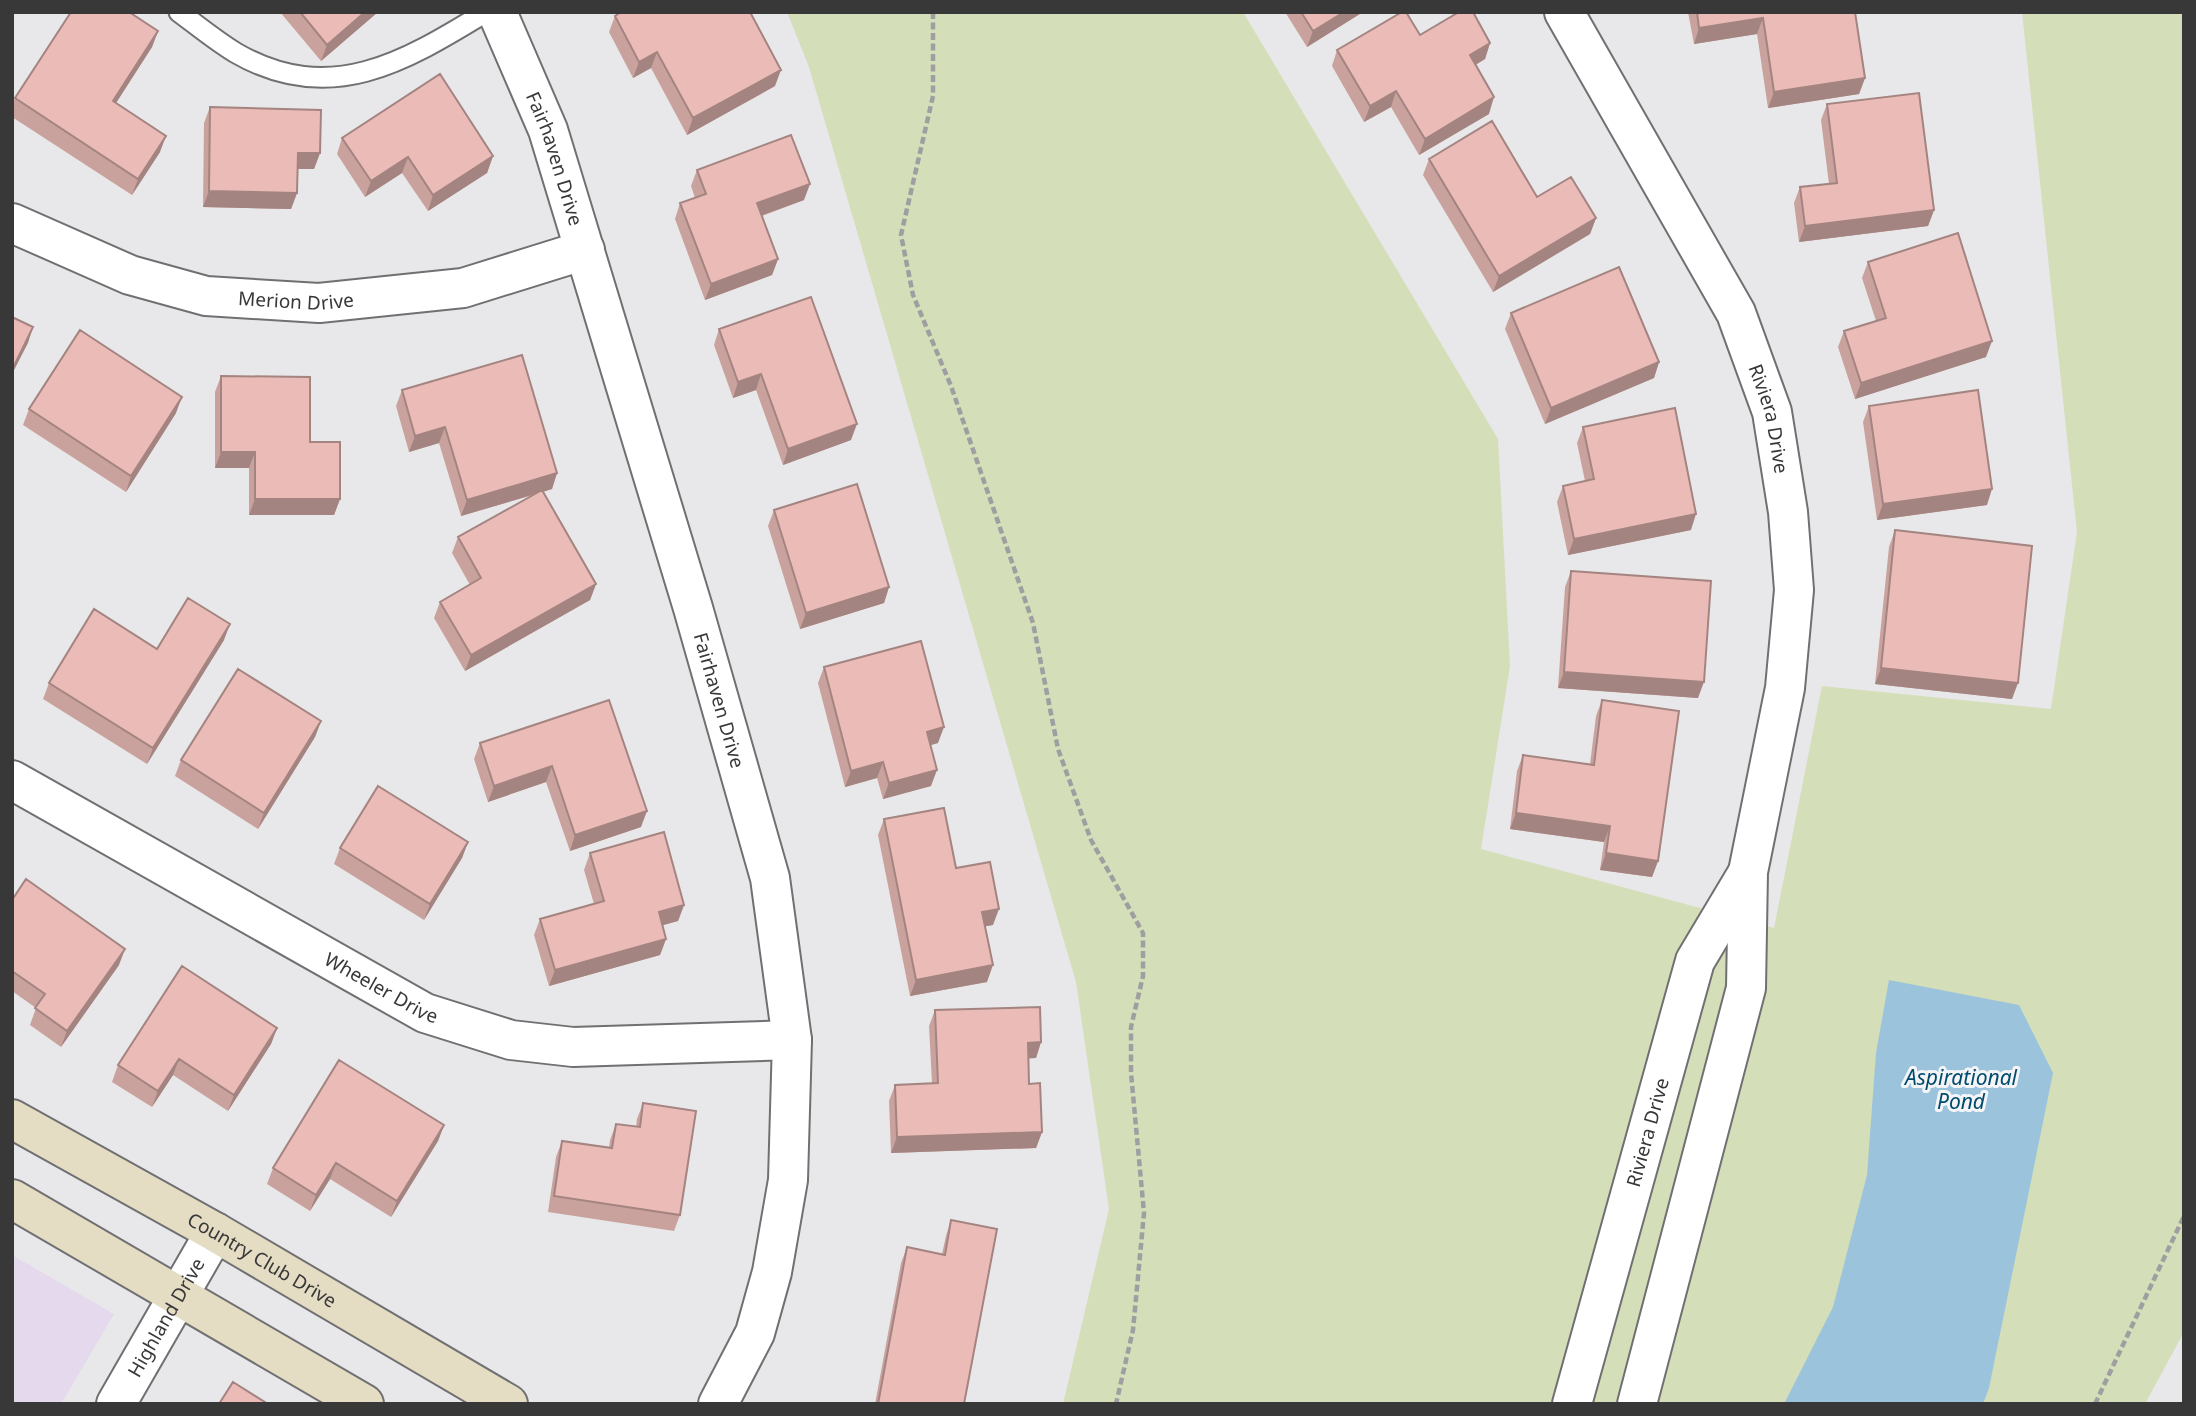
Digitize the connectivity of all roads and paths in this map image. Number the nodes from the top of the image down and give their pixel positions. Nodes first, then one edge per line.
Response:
1 (179, 12) edge
2 (486, 12) edge
3 (497, 12) edge
4 (933, 12) edge
5 (1564, 12) edge
6 (12, 223) edge
7 (584, 250) junction
8 (12, 780) edge
9 (1748, 873) junction
10 (792, 1040) junction
11 (12, 1119) edge
12 (12, 1199) edge
13 (2184, 1216) edge
14 (215, 1232) junction
15 (181, 1296) junction
16 (116, 1404) edge
17 (364, 1404) edge
18 (508, 1404) edge
19 (718, 1404) edge
20 (1116, 1404) edge
21 (1572, 1404) edge
22 (1637, 1404) edge
23 (2095, 1404) edge

1 - 2 lane
3 - 7 street, Fairhaven Drive
4 - 20 path
5 - 9 street, Riviera Drive
6 - 7 street, Merion Drive
7 - 10 street, Fairhaven Drive
8 - 10 street, Wheeler Drive
9 - 21 street, Riviera Drive
9 - 22 street, Riviera Drive
10 - 19 street, Fairhaven Drive
11 - 14 main road, Country Club Drive
12 - 15 main road
13 - 23 path
14 - 15 street, Highland Drive
14 - 18 main road, Country Club Drive
15 - 16 street, Highland Drive
15 - 17 main road

